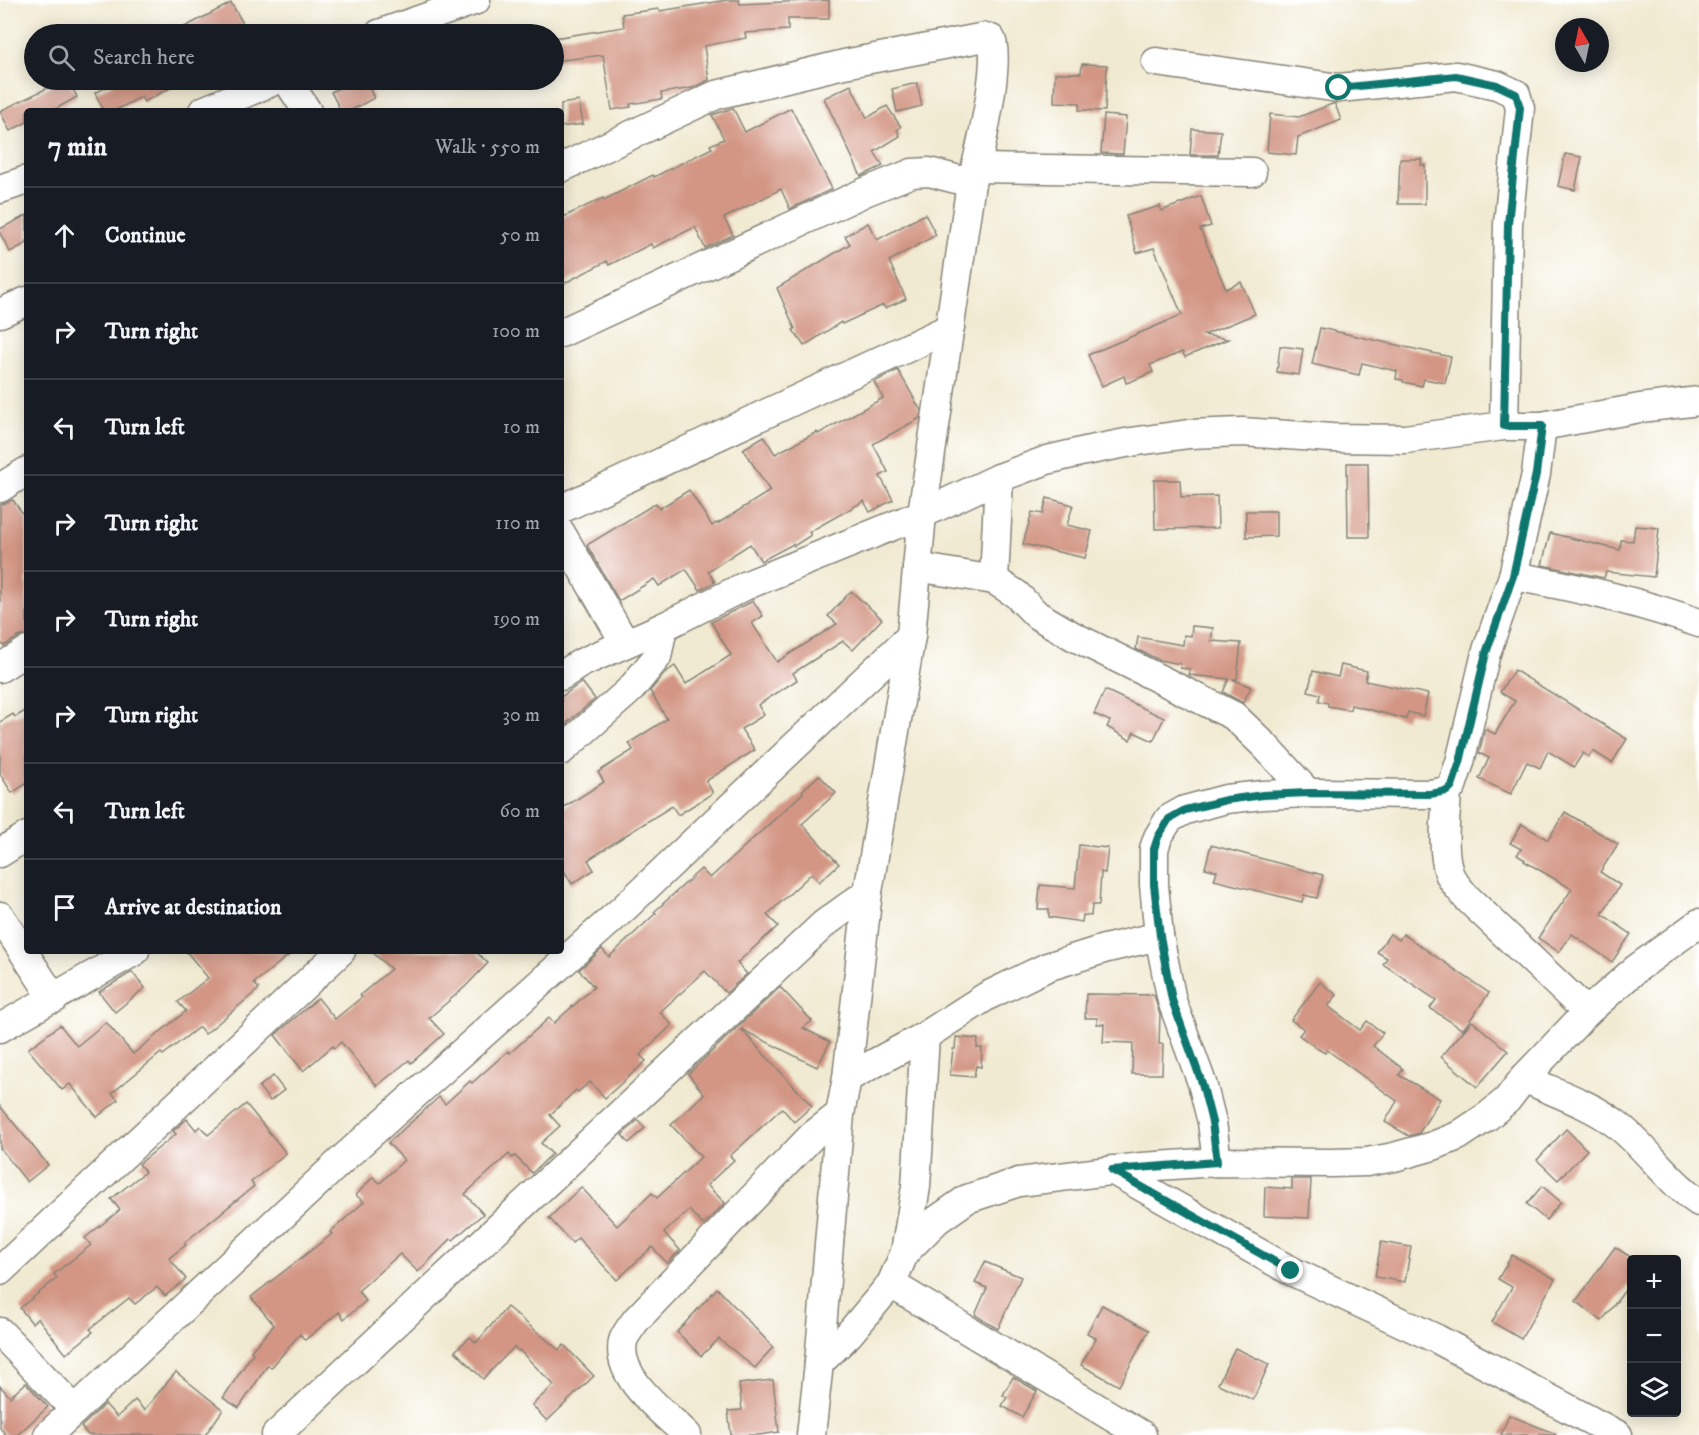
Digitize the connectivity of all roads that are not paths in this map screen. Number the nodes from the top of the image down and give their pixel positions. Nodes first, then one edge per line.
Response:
1 (476, 0) edge
2 (408, 24) edge
3 (1156, 62) dead end
4 (252, 90) edge
5 (294, 90) edge
6 (210, 108) edge
7 (305, 108) edge
8 (564, 167) edge
9 (1252, 172) dead end
10 (973, 176) junction
11 (24, 181) edge
12 (0, 189) edge
13 (24, 302) edge
14 (0, 313) edge
15 (950, 328) junction
16 (564, 332) edge
17 (1699, 400) edge
18 (1504, 426) junction
19 (1542, 426) junction
20 (24, 473) edge
21 (999, 478) junction
22 (0, 488) edge
23 (564, 508) edge
24 (921, 514) junction
25 (564, 538) edge
26 (917, 567) junction
27 (1513, 576) junction
28 (994, 580) junction
29 (1699, 623) edge
30 (663, 627) junction
31 (911, 636) junction
32 (625, 643) junction
33 (24, 653) edge
34 (0, 668) edge
35 (564, 674) edge
36 (564, 748) edge
37 (1447, 791) junction
38 (1308, 793) junction
39 (24, 838) edge
40 (0, 853) edge
41 (868, 892) junction
42 (0, 916) edge
43 (1699, 922) edge
44 (1160, 936) junction
45 (24, 953) edge
46 (25, 954) edge
47 (130, 954) edge
48 (338, 954) edge
49 (54, 999) junction
50 (1587, 1012) junction
51 (0, 1028) edge
52 (925, 1035) junction
53 (847, 1078) junction
54 (1524, 1078) junction
55 (840, 1114) junction
56 (1217, 1162) junction
57 (1112, 1170) junction
58 (1699, 1202) edge
59 (904, 1252) junction
60 (0, 1271) edge
61 (891, 1284) junction
62 (0, 1332) edge
63 (819, 1363) junction
64 (75, 1410) junction
65 (48, 1435) edge
66 (276, 1435) edge
67 (687, 1435) edge
68 (811, 1435) edge
69 (1142, 1435) edge
70 (1618, 1435) edge

1 - 2 street
3 - 18 street
4 - 6 street
5 - 7 street
8 - 10 street
9 - 10 street
10 - 15 street
10 - 16 street
11 - 12 street
13 - 14 street
15 - 23 street
15 - 24 street
17 - 19 street
18 - 19 street
18 - 21 street
19 - 27 street
20 - 22 street
21 - 24 street
21 - 28 street
24 - 26 street
24 - 30 street
25 - 32 street
26 - 28 street
26 - 31 street
27 - 29 street
27 - 37 street
28 - 38 street
30 - 32 street
30 - 36 street
31 - 41 street
31 - 64 street
32 - 35 street
33 - 34 street
37 - 38 street
37 - 50 street
38 - 44 street
39 - 40 street
41 - 53 street
41 - 66 street
42 - 45 street
43 - 50 street
44 - 52 street
44 - 56 street
46 - 49 street
47 - 49 street
48 - 60 street
49 - 51 street
50 - 54 street
52 - 53 street
52 - 59 street
53 - 55 street
54 - 56 street
54 - 58 street
55 - 63 street
55 - 67 street
56 - 57 street
57 - 59 street
57 - 70 street
59 - 61 street
61 - 63 street
61 - 69 street
62 - 64 street
63 - 68 street
64 - 65 street

